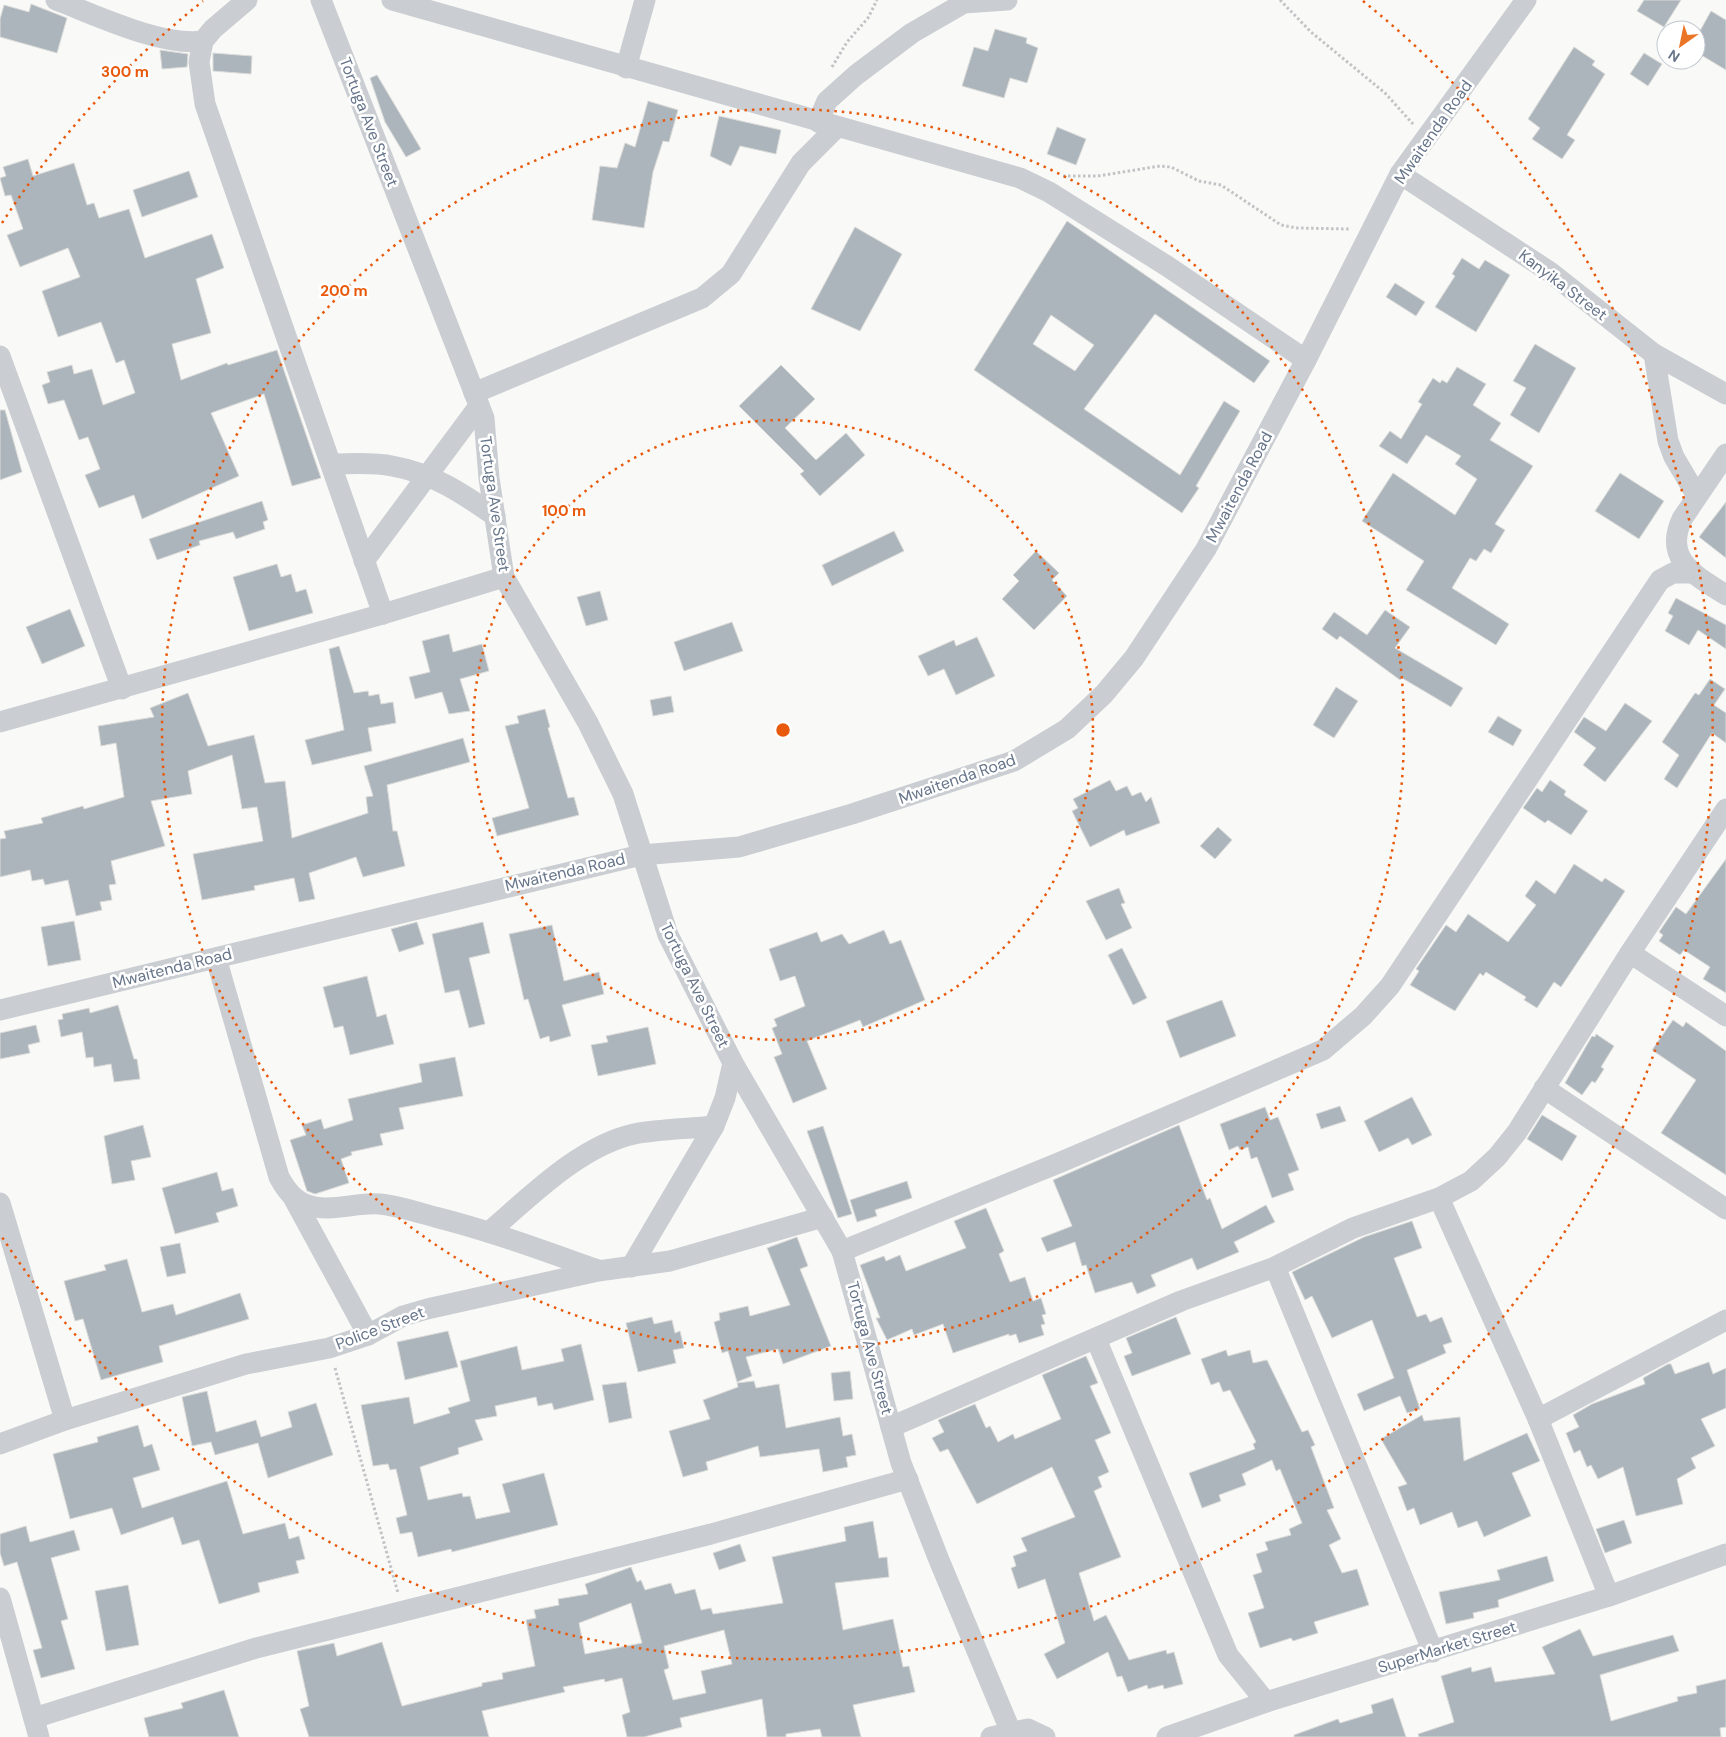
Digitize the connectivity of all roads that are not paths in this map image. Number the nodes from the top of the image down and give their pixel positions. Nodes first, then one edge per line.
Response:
1 (56, 0) edge
2 (247, 0) edge
3 (321, 0) edge
4 (392, 0) edge
5 (645, 0) edge
6 (1007, 0) edge
7 (1526, 0) edge
8 (203, 41) junction
9 (626, 68) junction
10 (828, 125) junction
11 (1400, 174) junction
12 (1654, 354) junction
13 (0, 356) edge
14 (1306, 360) junction
15 (1726, 394) edge
16 (477, 400) junction
17 (1726, 454) edge
18 (331, 464) junction
19 (428, 475) junction
20 (1697, 496) junction
21 (495, 516) junction
22 (364, 561) junction
23 (1692, 573) junction
24 (504, 577) junction
25 (1726, 596) edge
26 (383, 614) junction
27 (122, 688) junction
28 (0, 722) edge
29 (1725, 811) edge
30 (641, 855) junction
31 (1630, 953) junction
32 (216, 958) junction
33 (0, 1010) edge
34 (1726, 1016) edge
35 (733, 1062) junction
36 (1544, 1088) junction
37 (714, 1126) junction
38 (293, 1197) junction
39 (1439, 1198) junction
40 (0, 1203) edge
41 (1726, 1209) edge
42 (823, 1217) junction
43 (490, 1231) junction
44 (842, 1250) junction
45 (631, 1266) junction
46 (1275, 1267) junction
47 (598, 1270) junction
48 (1726, 1320) edge
49 (368, 1335) junction
50 (1096, 1339) junction
51 (1538, 1419) junction
52 (65, 1420) junction
53 (891, 1427) junction
54 (0, 1444) edge
55 (908, 1479) junction
56 (1726, 1554) edge
57 (1609, 1596) junction
58 (0, 1598) edge
59 (1433, 1652) junction
60 (1266, 1702) junction
61 (36, 1728) edge
62 (1005, 1736) edge
63 (1045, 1737) edge
64 (1167, 1737) edge

1 - 8 street
2 - 8 street
3 - 16 street, Tortuga Ave Street
4 - 9 street
5 - 9 street
6 - 10 street
7 - 11 street, Mwaitenda Road
8 - 18 street
9 - 10 street
10 - 14 street
10 - 16 street
11 - 12 street, Kanyika Street
11 - 14 street, Mwaitenda Road
12 - 15 street, Kanyika Street
12 - 20 street
13 - 27 street
14 - 30 street, Mwaitenda Road
16 - 19 street
16 - 21 street, Tortuga Ave Street
17 - 20 street
18 - 19 street
18 - 22 street
19 - 21 street
19 - 22 street
20 - 23 street
21 - 24 street, Tortuga Ave Street
22 - 26 street
23 - 25 street
23 - 44 street
24 - 26 street
24 - 30 street, Tortuga Ave Street
26 - 27 street
27 - 28 street
29 - 31 street
30 - 32 street, Mwaitenda Road
30 - 35 street, Tortuga Ave Street
31 - 34 street
31 - 36 street
32 - 33 street, Mwaitenda Road
32 - 38 street
35 - 37 street
35 - 42 street, Tortuga Ave Street
36 - 39 street
36 - 41 street
37 - 43 street
37 - 45 street
38 - 43 street
38 - 49 street
39 - 46 street
39 - 51 street
40 - 52 street
42 - 44 street, Tortuga Ave Street
42 - 45 street, Police Street
43 - 47 street
44 - 53 street, Tortuga Ave Street
45 - 47 street, Police Street
46 - 50 street
46 - 59 street
47 - 49 street, Police Street
48 - 51 street
49 - 52 street, Police Street
50 - 53 street
50 - 60 street
51 - 57 street
52 - 54 street, Police Street
53 - 55 street, Tortuga Ave Street
55 - 61 street
55 - 62 street, Tortuga Ave Street
56 - 57 street, SuperMarket Street
57 - 59 street, SuperMarket Street
58 - 61 street
59 - 60 street, SuperMarket Street
60 - 64 street, SuperMarket Street
62 - 63 street

